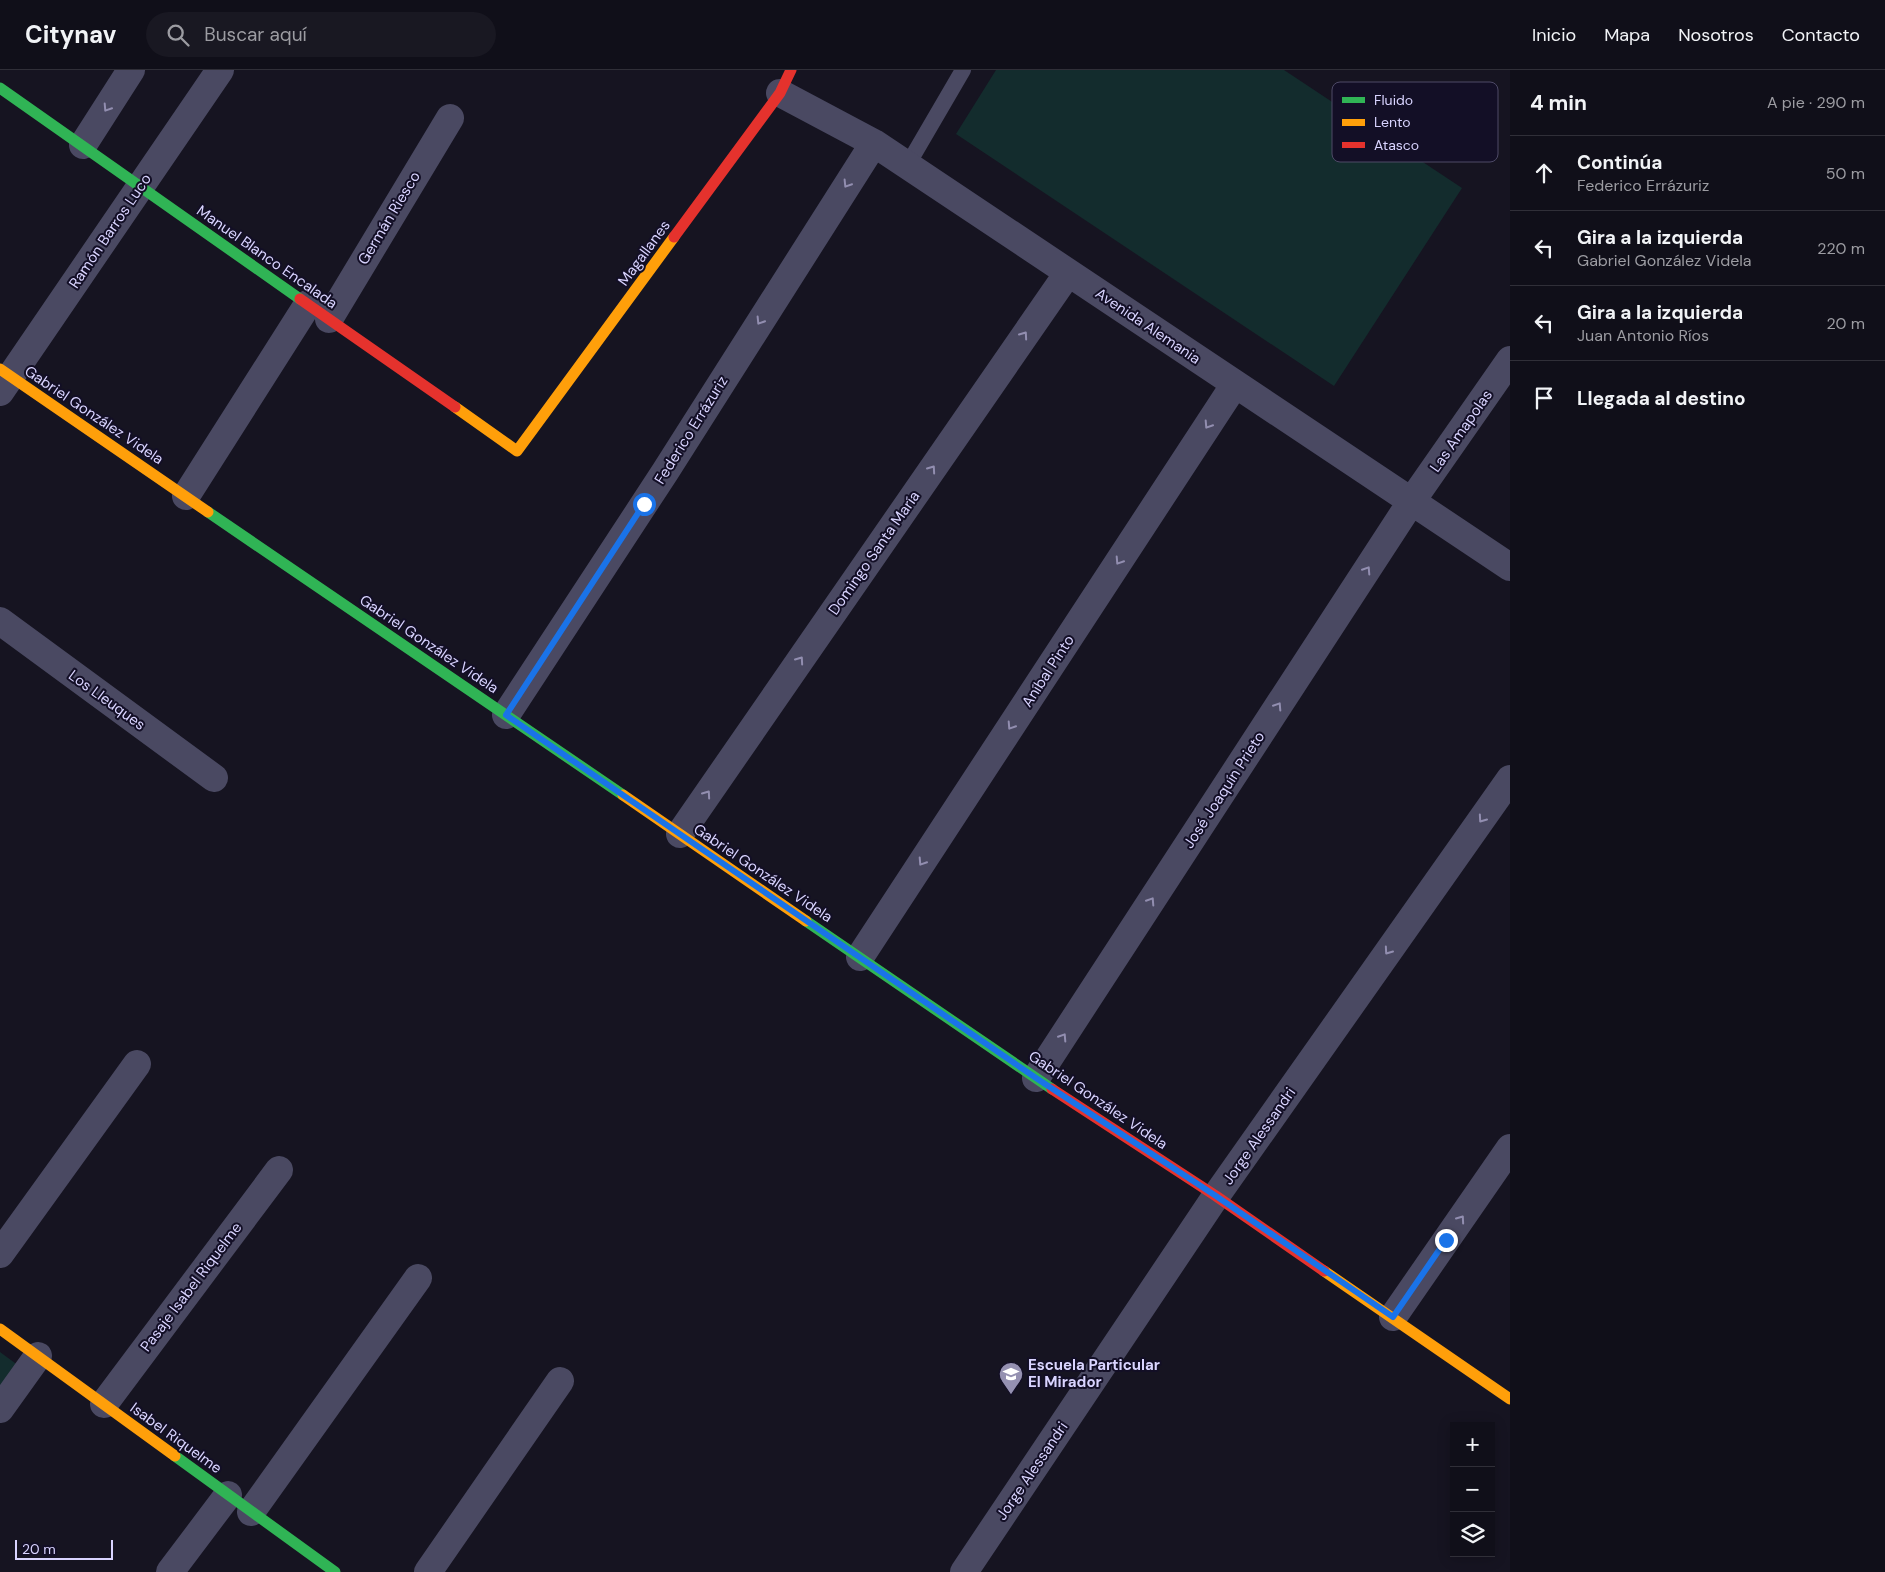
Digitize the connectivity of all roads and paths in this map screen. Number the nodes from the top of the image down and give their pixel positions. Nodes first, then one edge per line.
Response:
1 (131, 70) edge
2 (220, 70) edge
3 (963, 70) edge
4 (786, 82) edge
5 (0, 88) edge
6 (450, 118) dead end
7 (874, 143) junction
8 (83, 145) junction
9 (907, 166) junction
10 (141, 186) junction
11 (1068, 273) junction
12 (318, 311) junction
13 (1510, 360) edge
14 (4, 379) edge
15 (1235, 384) junction
16 (517, 451) joint
17 (186, 496) junction
18 (1412, 502) junction
19 (1510, 568) edge
20 (0, 622) edge
21 (506, 715) junction
22 (214, 778) dead end
23 (1510, 779) edge
24 (680, 834) junction
25 (860, 957) junction
26 (137, 1064) dead end
27 (1036, 1078) junction
28 (1510, 1148) edge
29 (279, 1170) dead end
30 (1216, 1196) junction
31 (0, 1254) edge
32 (418, 1278) dead end
33 (1393, 1317) junction
34 (0, 1329) edge
35 (38, 1356) junction
36 (560, 1381) dead end
37 (1510, 1399) edge
38 (104, 1404) junction
39 (0, 1409) edge
40 (228, 1495) junction
41 (251, 1512) junction
42 (170, 1572) edge
43 (334, 1572) edge
44 (428, 1572) edge
45 (964, 1572) edge

1 -> 8 street
2 - 10 street, Ramón Barros Luco
3 - 9 lane
4 - 7 street, Avenida Alemania
4 - 16 street, Magallanes
5 - 8 street, Manuel Blanco Encalada
6 - 12 street, Germán Riesco
7 - 9 street, Avenida Alemania
7 -> 21 street, Federico Errázuriz
8 - 10 street, Manuel Blanco Encalada
9 - 11 street, Avenida Alemania
10 - 12 street, Manuel Blanco Encalada
10 - 14 street, Ramón Barros Luco
11 - 15 street, Avenida Alemania
24 -> 11 street, Domingo Santa María
12 - 16 street, Manuel Blanco Encalada
12 - 17 street, Germán Riesco
13 - 18 street, Las Amapolas
14 - 17 street, Gabriel González Videla
15 - 18 street, Avenida Alemania
15 -> 25 street, Aníbal Pinto
17 - 21 street, Gabriel González Videla
18 - 19 street, Avenida Alemania
27 -> 18 street, José Joaquín Prieto
20 - 22 street, Los Lleuques
21 - 24 street, Gabriel González Videla
23 -> 30 street, Jorge Alessandri
24 - 25 street, Gabriel González Videla
25 - 27 street, Gabriel González Videla
26 - 31 street
27 - 30 street, Gabriel González Videla
33 -> 28 street
29 - 38 street, Pasaje Isabel Riquelme
30 - 33 street, Gabriel González Videla
30 - 45 street, Jorge Alessandri
32 - 41 street
33 - 37 street, Gabriel González Videla
34 - 35 street, Isabel Riquelme
35 - 38 street, Isabel Riquelme
35 - 39 street
36 - 44 street
38 - 40 street, Isabel Riquelme
40 - 41 street, Isabel Riquelme
40 - 42 street
41 - 43 street, Isabel Riquelme

